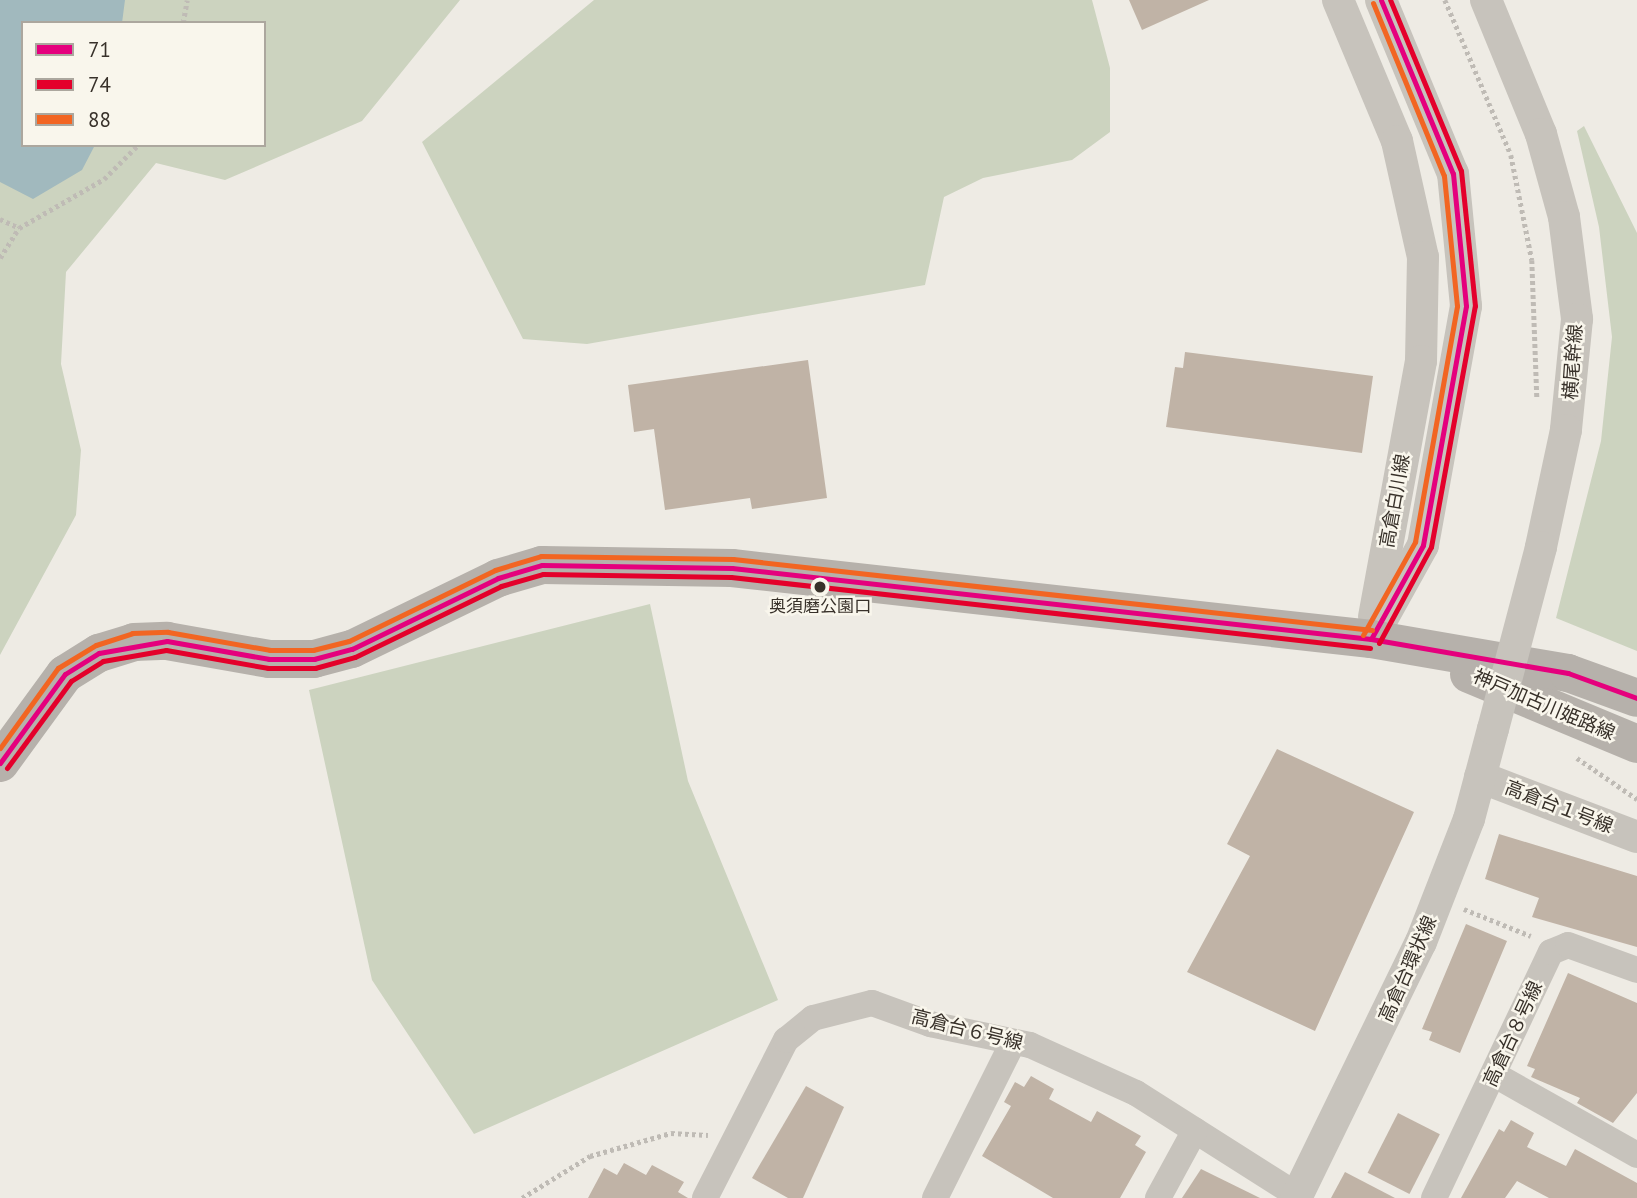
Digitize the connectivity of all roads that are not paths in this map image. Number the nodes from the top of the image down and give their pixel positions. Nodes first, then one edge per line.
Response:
1 (1338, 0) edge
2 (1381, 0) edge
3 (1486, 0) edge
4 (1371, 639) junction
5 (1637, 698) edge
6 (1493, 729) joint
7 (1637, 744) edge
8 (0, 763) edge
9 (1480, 777) junction
10 (1637, 837) edge
11 (1637, 970) edge
12 (1013, 1042) junction
13 (1495, 1075) junction
14 (1195, 1130) junction
15 (1637, 1155) edge
16 (1296, 1196) edge
17 (705, 1198) edge
18 (935, 1198) edge
19 (1158, 1198) edge
20 (1433, 1198) edge

1 - 4 street, 高倉白川線
2 - 4 street, 高倉白川線
3 - 6 street, 横尾幹線, bridge
4 - 5 main road, 神戸加古川姫路線
4 - 7 main road, 神戸加古川姫路線
4 - 8 main road, 神戸加古川姫路線
6 - 9 street, 高倉台環状線
9 - 10 street, 高倉台１号線
9 - 16 street, 高倉台環状線
11 - 13 street, 高倉台８号線
12 - 14 street, 高倉台６号線
12 - 17 street, 高倉台６号線
12 - 18 street
13 - 15 street
13 - 20 street, 高倉台８号線
14 - 16 street, 高倉台６号線
14 - 19 street

